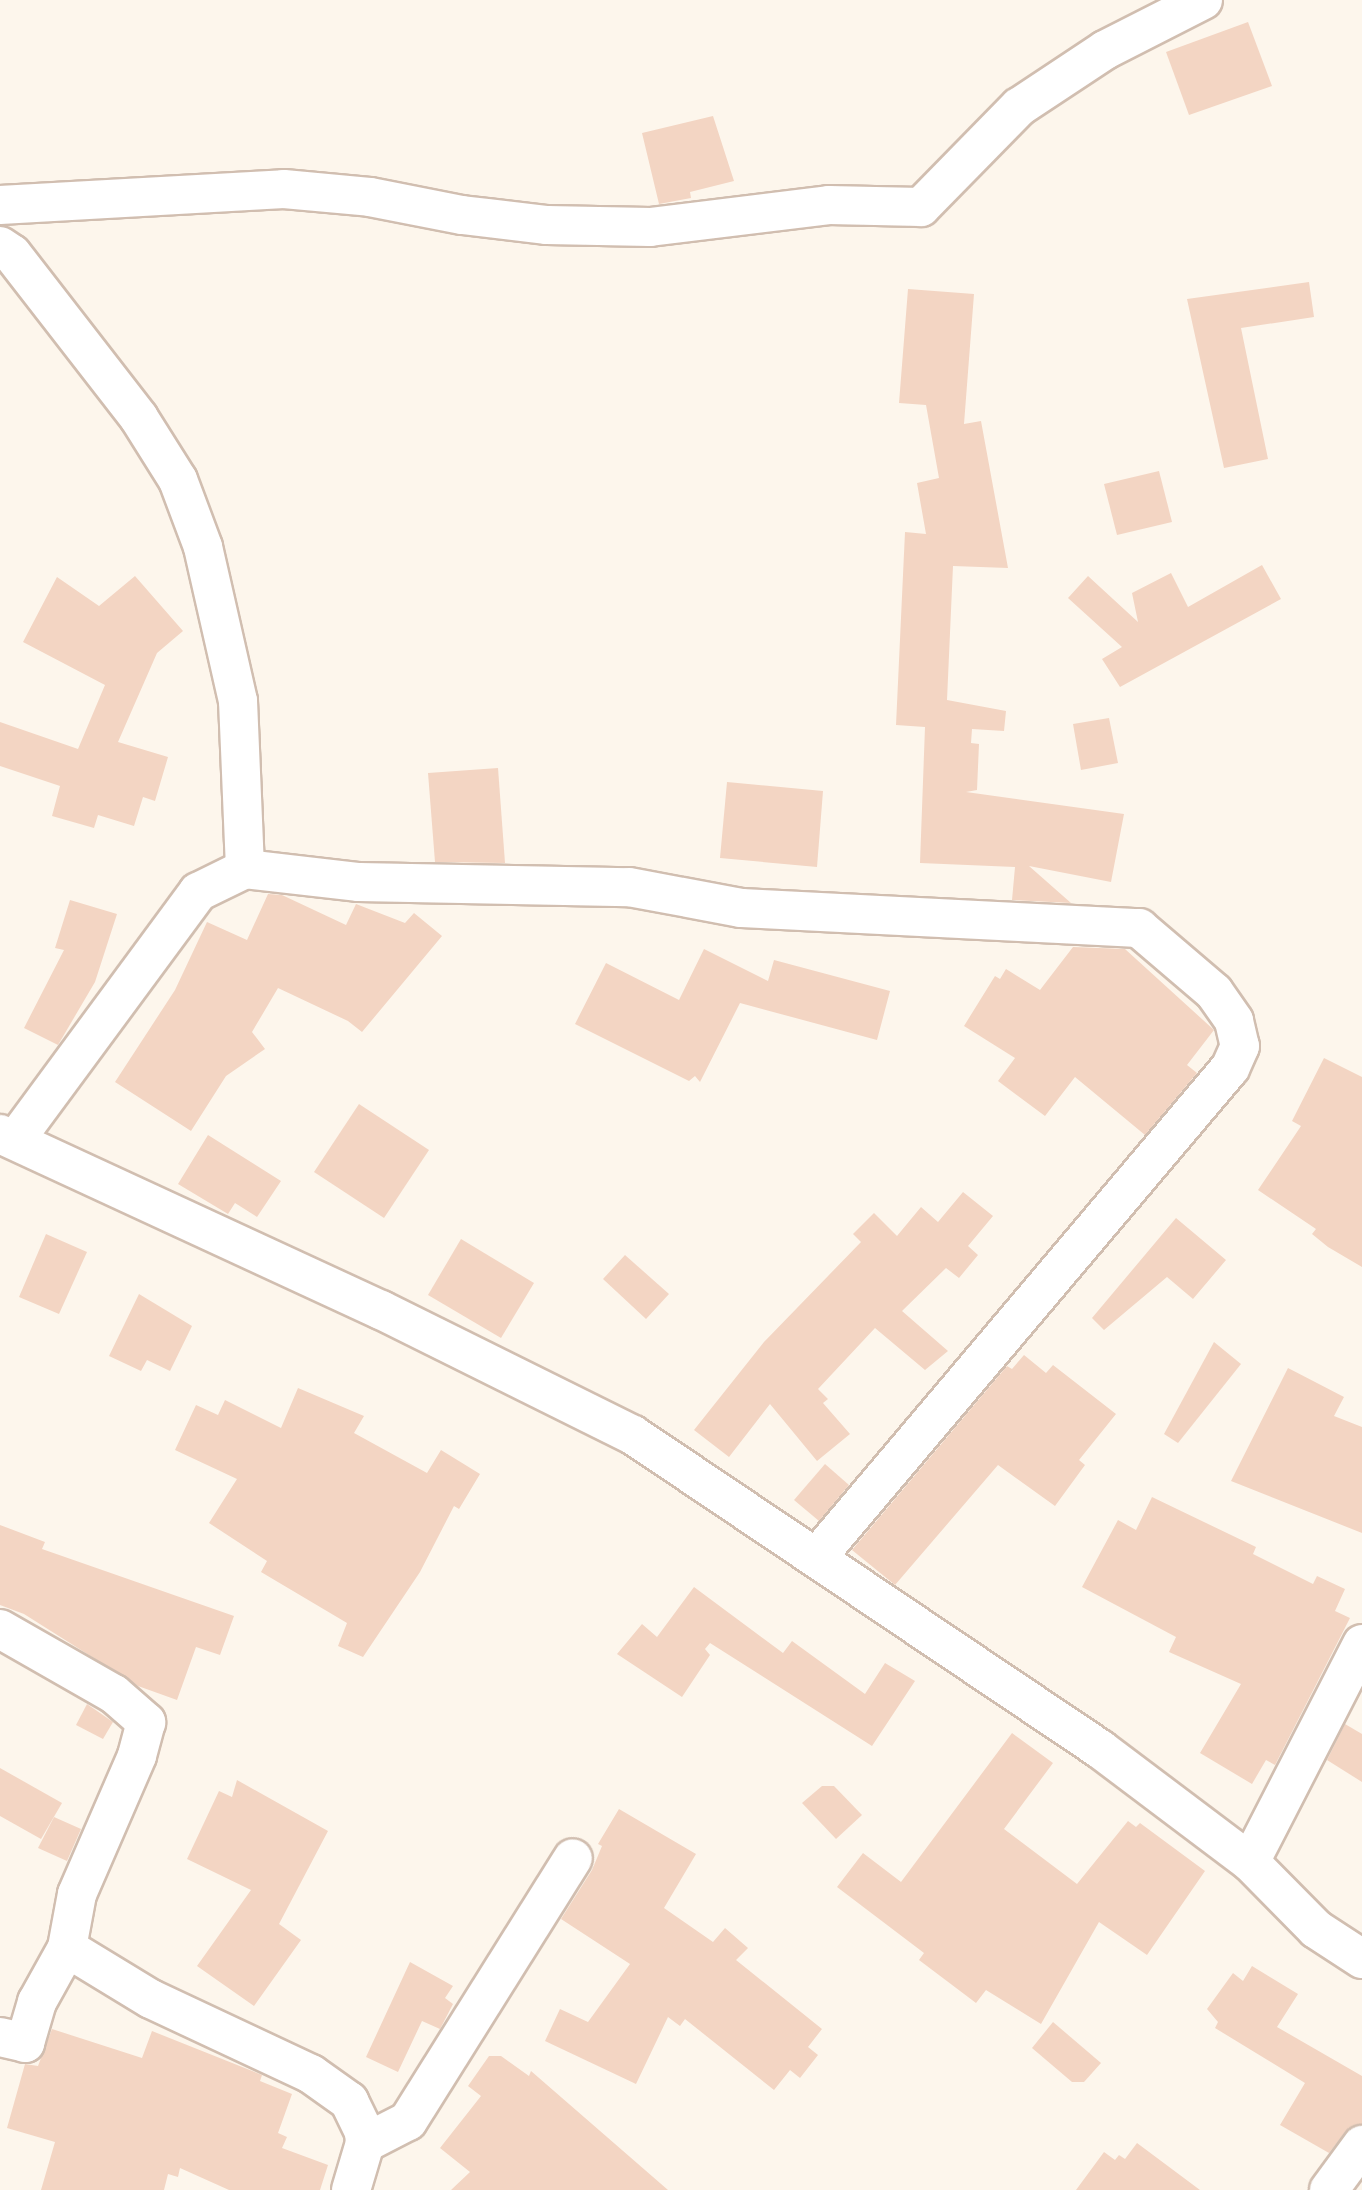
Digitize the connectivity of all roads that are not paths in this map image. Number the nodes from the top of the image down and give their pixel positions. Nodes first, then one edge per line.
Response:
1 (1203, 0) edge
2 (0, 205) edge
3 (0, 246) edge
4 (245, 869) junction
5 (8, 1136) edge
6 (816, 1558) junction
7 (0, 1629) edge
8 (1362, 1644) edge
9 (573, 1858) dead end
10 (1250, 1862) junction
11 (67, 1948) junction
12 (1362, 1959) edge
13 (0, 2037) edge
14 (365, 2143) junction
15 (1362, 2144) edge
16 (351, 2190) edge
17 (1329, 2190) edge

1 - 2 street
3 - 4 street
4 - 5 street
4 - 6 street
5 - 6 street
6 - 10 street
7 - 11 street
8 - 10 street
9 - 14 street
10 - 12 street
11 - 13 street
11 - 14 street
14 - 16 street
15 - 17 street

